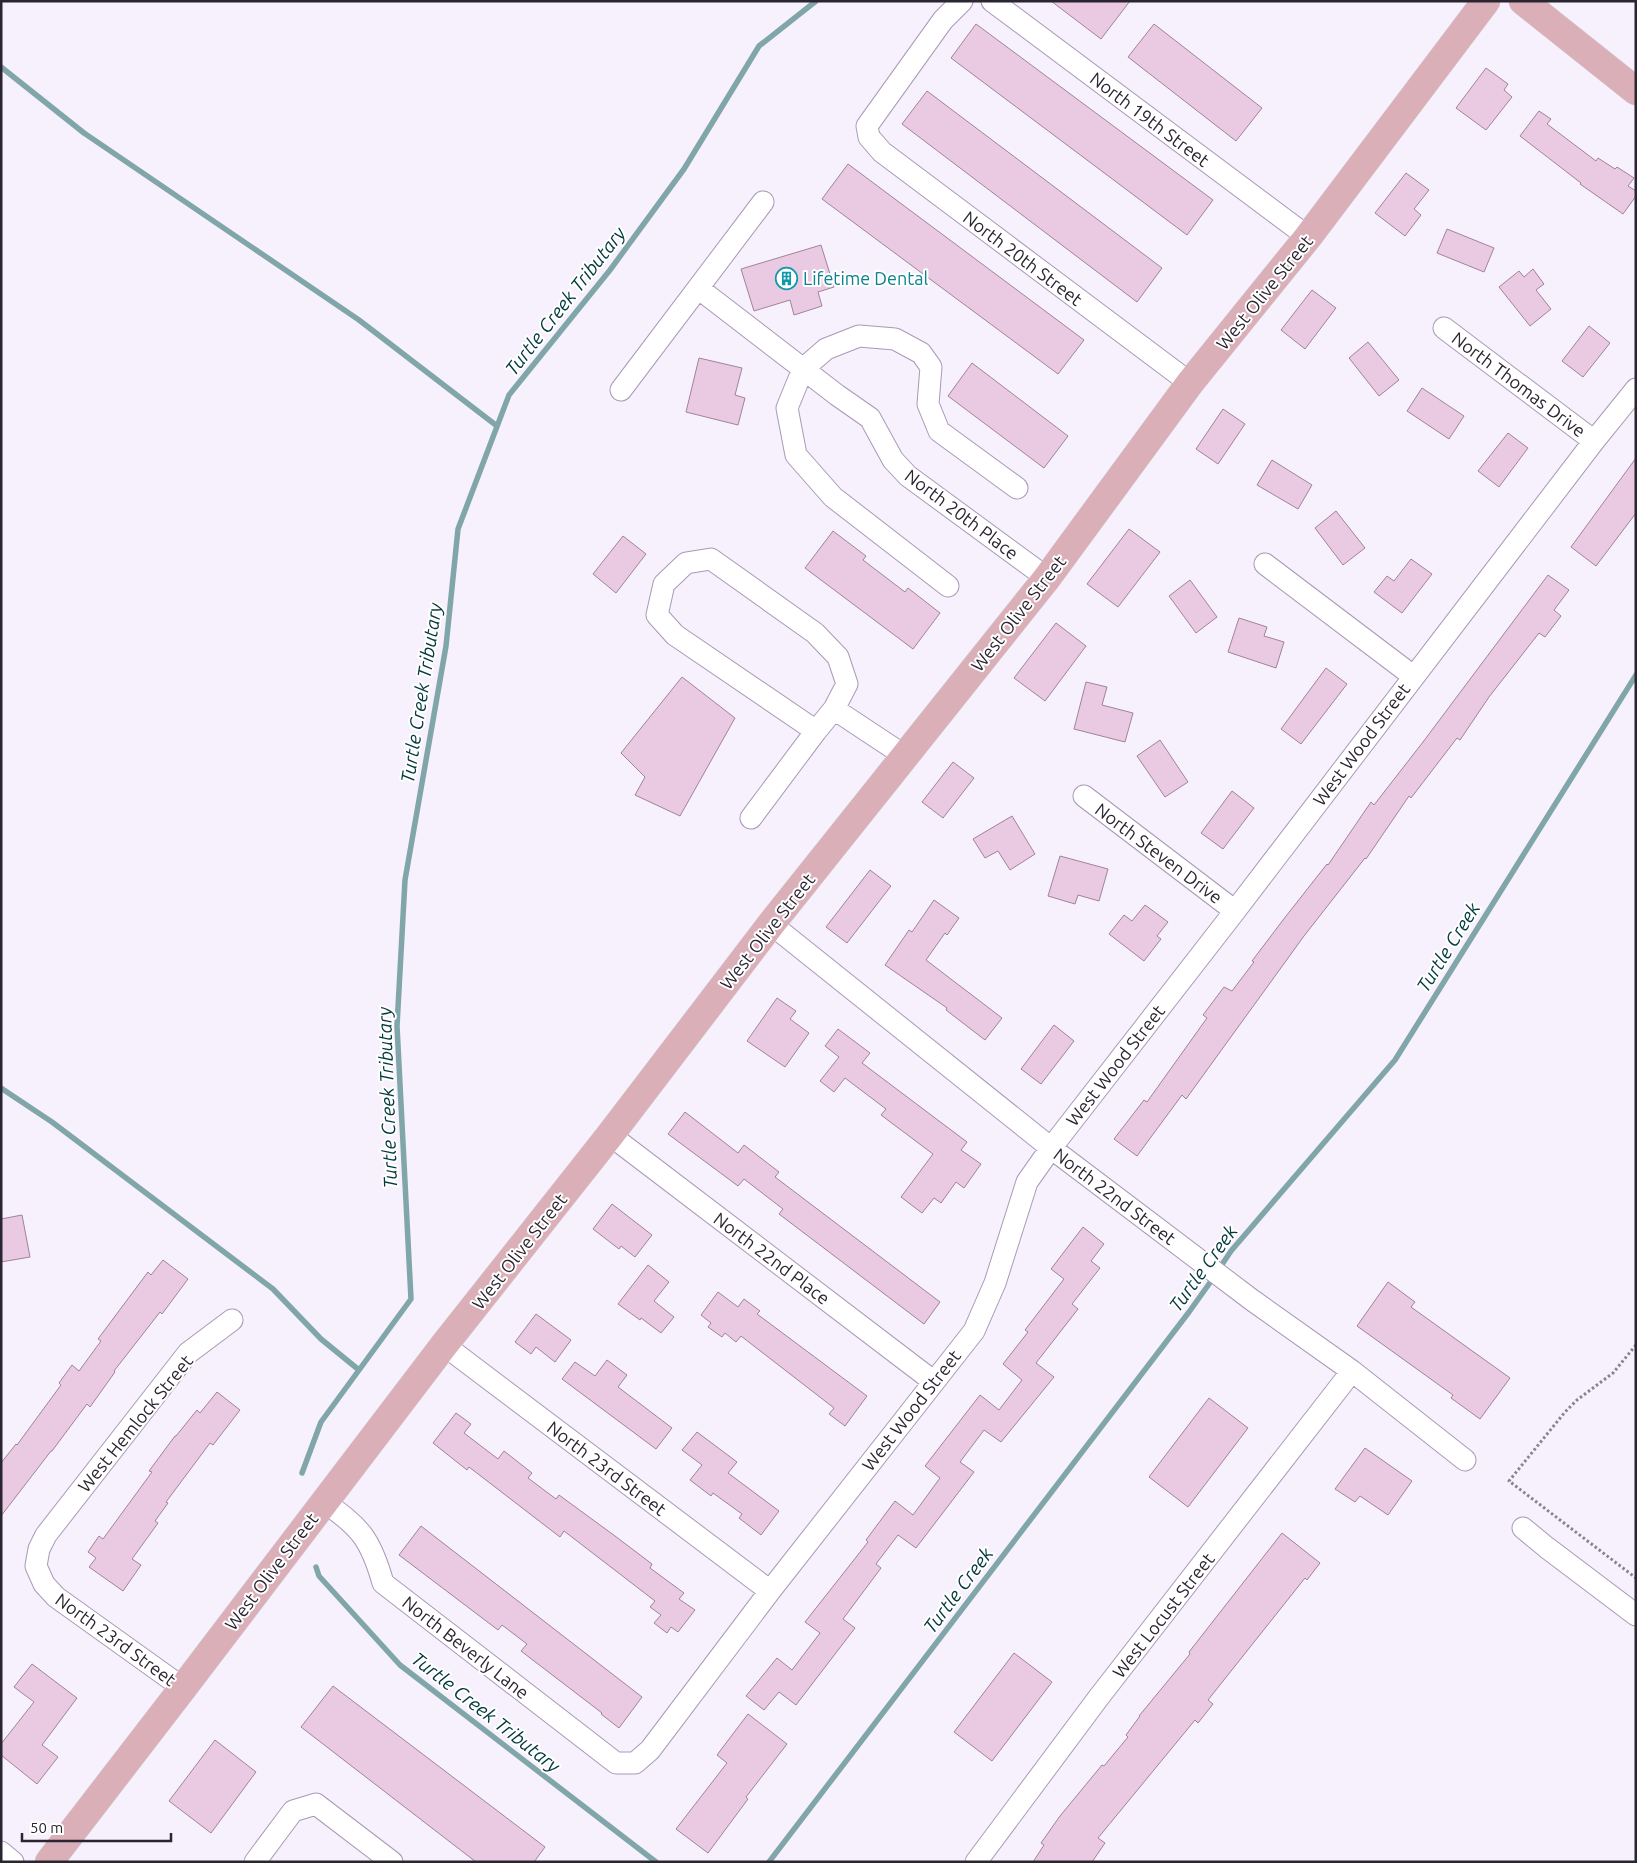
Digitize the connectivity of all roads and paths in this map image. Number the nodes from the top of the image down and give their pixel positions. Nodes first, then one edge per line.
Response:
1 (962, 1) edge
2 (992, 1) edge
3 (1486, 1) edge
4 (1523, 1) edge
5 (1636, 91) edge
6 (763, 202) dead end
7 (1308, 238) junction
8 (698, 288) junction
9 (1444, 328) dead end
10 (803, 369) junction
11 (1190, 383) junction
12 (1636, 389) edge
13 (621, 390) dead end
14 (1594, 441) junction
15 (1017, 488) dead end
16 (1265, 564) dead end
17 (1047, 578) junction
18 (948, 586) dead end
19 (1413, 676) junction
20 (834, 709) junction
21 (816, 731) junction
22 (905, 756) junction
23 (1084, 796) dead end
24 (751, 818) dead end
25 (1235, 911) junction
26 (771, 924) junction
27 (610, 1135) junction
28 (1051, 1148) junction
29 (232, 1320) dead end
30 (444, 1345) junction
31 (1636, 1345) edge
32 (1352, 1372) junction
33 (933, 1381) junction
34 (1465, 1460) dead end
35 (324, 1502) junction
36 (1523, 1528) dead end
37 (46, 1535) joint
38 (1636, 1578) edge
39 (770, 1591) junction
40 (1636, 1615) edge
41 (183, 1688) junction
42 (635, 1763) joint
43 (1, 1852) edge
44 (13, 1862) edge
45 (49, 1862) edge
46 (255, 1862) edge
47 (392, 1862) edge
48 (976, 1862) edge

1 - 11 street, North 20th Street
2 - 7 street, North 19th Street
3 - 7 main road, West Olive Street
4 - 5 main road
6 - 8 street
7 - 11 main road, West Olive Street
8 - 10 street
8 - 13 street
9 - 14 street, North Thomas Drive
10 - 15 street
10 - 17 street, North 20th Place
10 - 18 street
11 - 17 main road, West Olive Street
12 - 14 street, West Wood Street
14 - 19 street, West Wood Street
16 - 19 street
17 - 22 main road, West Olive Street
19 - 25 street, West Wood Street
20 - 21 street
20 - 21 street
20 - 22 street
21 - 24 street
22 - 26 main road, West Olive Street
23 - 25 street, North Steven Drive
25 - 28 street, West Wood Street
26 - 27 main road, West Olive Street
26 - 28 street, North 22nd Street
27 - 30 main road, West Olive Street
27 - 33 street, North 22nd Place
28 - 32 street, North 22nd Street
28 - 33 street, West Wood Street
29 - 37 street, West Hemlock Street
30 - 35 main road, West Olive Street
30 - 39 street, North 23rd Street
31 - 38 path
32 - 34 street, North 22nd Street
32 - 48 street, West Locust Street
33 - 39 street, West Wood Street
35 - 41 main road, West Olive Street
35 - 42 street, North Beverly Lane
36 - 40 street
37 - 41 street, North 23rd Street
39 - 42 street, West Wood Street
41 - 45 main road, West Olive Street
43 - 44 street
46 - 47 street

